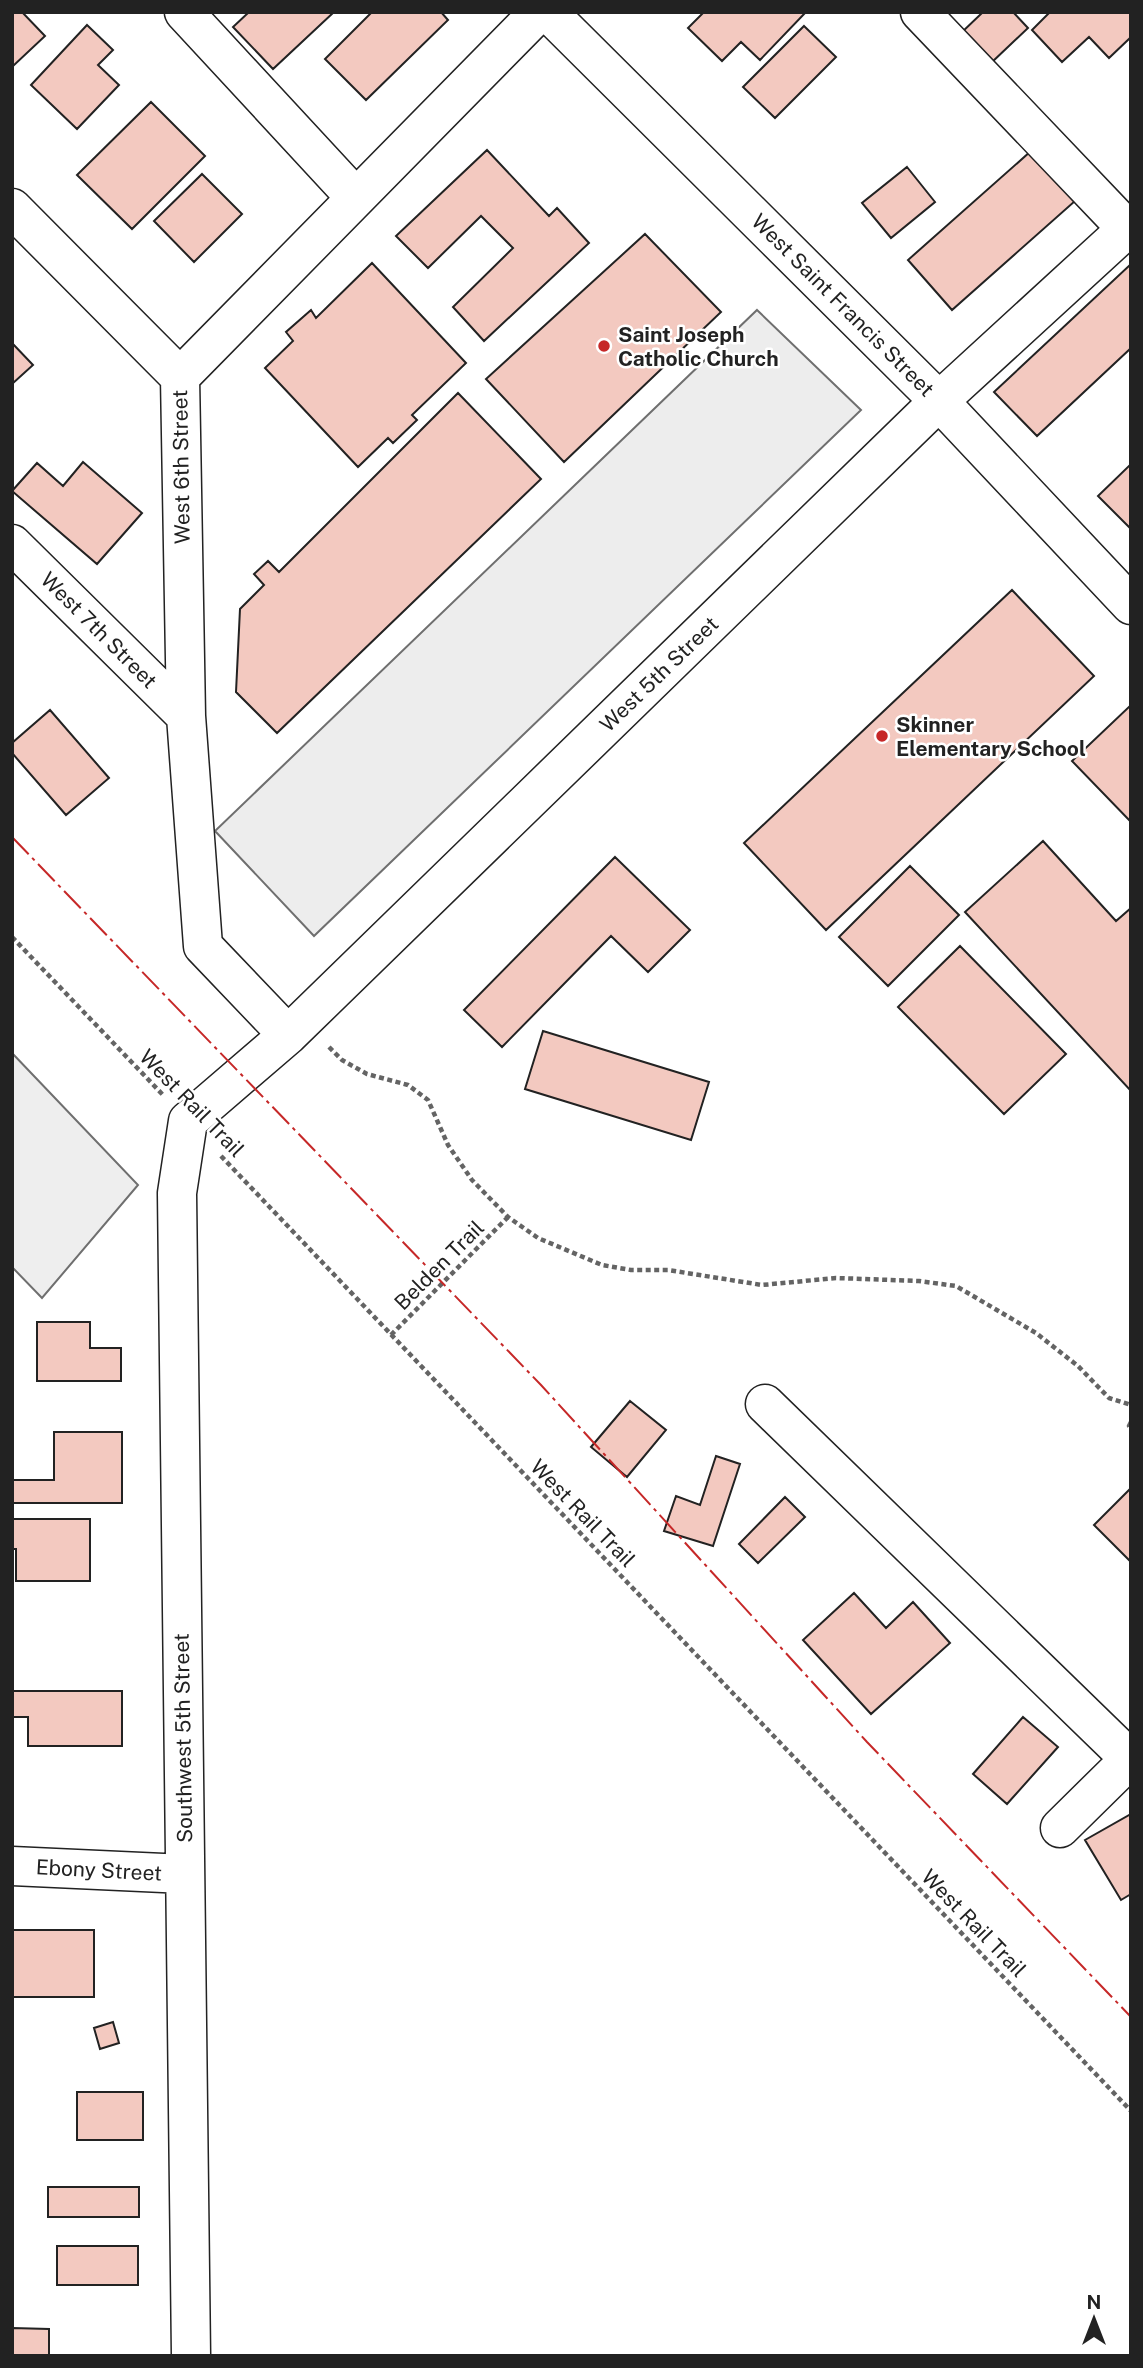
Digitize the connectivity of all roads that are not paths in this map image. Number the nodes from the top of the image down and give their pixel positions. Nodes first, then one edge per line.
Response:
1 (184, 12) edge
2 (539, 12) edge
3 (548, 12) edge
4 (920, 12) edge
5 (356, 198) junction
6 (12, 208) edge
7 (1129, 227) edge
8 (180, 377) junction
9 (939, 401) junction
10 (12, 544) edge
11 (1131, 606) edge
12 (186, 716) junction
13 (298, 1026) junction
14 (188, 1121) joint
15 (765, 1404) dead end
16 (1130, 1759) edge
17 (1060, 1828) dead end
18 (12, 1866) edge
19 (185, 1874) junction
20 (191, 2356) edge

1 - 5 street
2 - 5 street, West 6th Street
3 - 9 street, West Saint Francis Street
4 - 7 street
5 - 8 street, West 6th Street
6 - 8 street
7 - 9 street, West 5th Street
8 - 12 street, West 6th Street
9 - 11 street, West Saint Francis Street
9 - 13 street, West 5th Street
10 - 12 street, West 7th Street
12 - 13 street, West 6th Street
13 - 14 street, West 5th Street
14 - 19 street, Southwest 5th Street
15 - 16 street
16 - 17 street
18 - 19 street, Ebony Street
19 - 20 street, Southwest 5th Street

